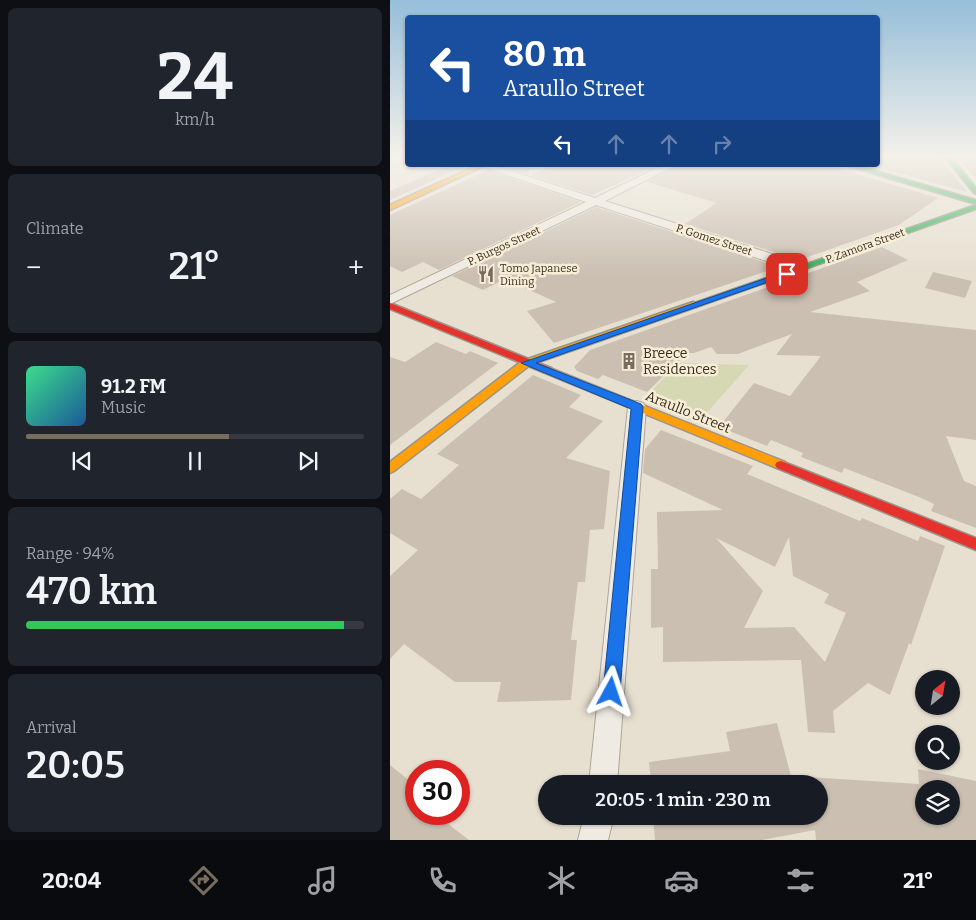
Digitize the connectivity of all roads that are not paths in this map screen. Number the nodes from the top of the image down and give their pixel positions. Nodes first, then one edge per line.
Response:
1 (416, 196) edge
2 (580, 196) edge
3 (609, 196) edge
4 (956, 196) edge
5 (598, 202) junction
6 (976, 202) edge
7 (976, 207) edge
8 (390, 208) edge
9 (802, 268) junction
10 (390, 300) edge
11 (390, 306) edge
12 (526, 363) junction
13 (637, 407) junction
14 (390, 468) edge
15 (976, 544) edge
16 (604, 775) edge
17 (597, 825) edge
18 (593, 840) edge

1 - 8 street
2 - 5 street, P. Gomez Street
3 - 5 street, P. Burgos Street
4 - 6 street
5 - 9 street, P. Gomez Street
5 - 10 street, P. Burgos Street
7 - 9 street, P. Zamora Street
9 - 12 street, P. Zamora Street
11 - 12 street, Araullo Street
12 - 13 street, Araullo Street
12 - 14 street, P. Zamora Street
13 - 15 street, Araullo Street
13 - 16 street
17 - 18 street

